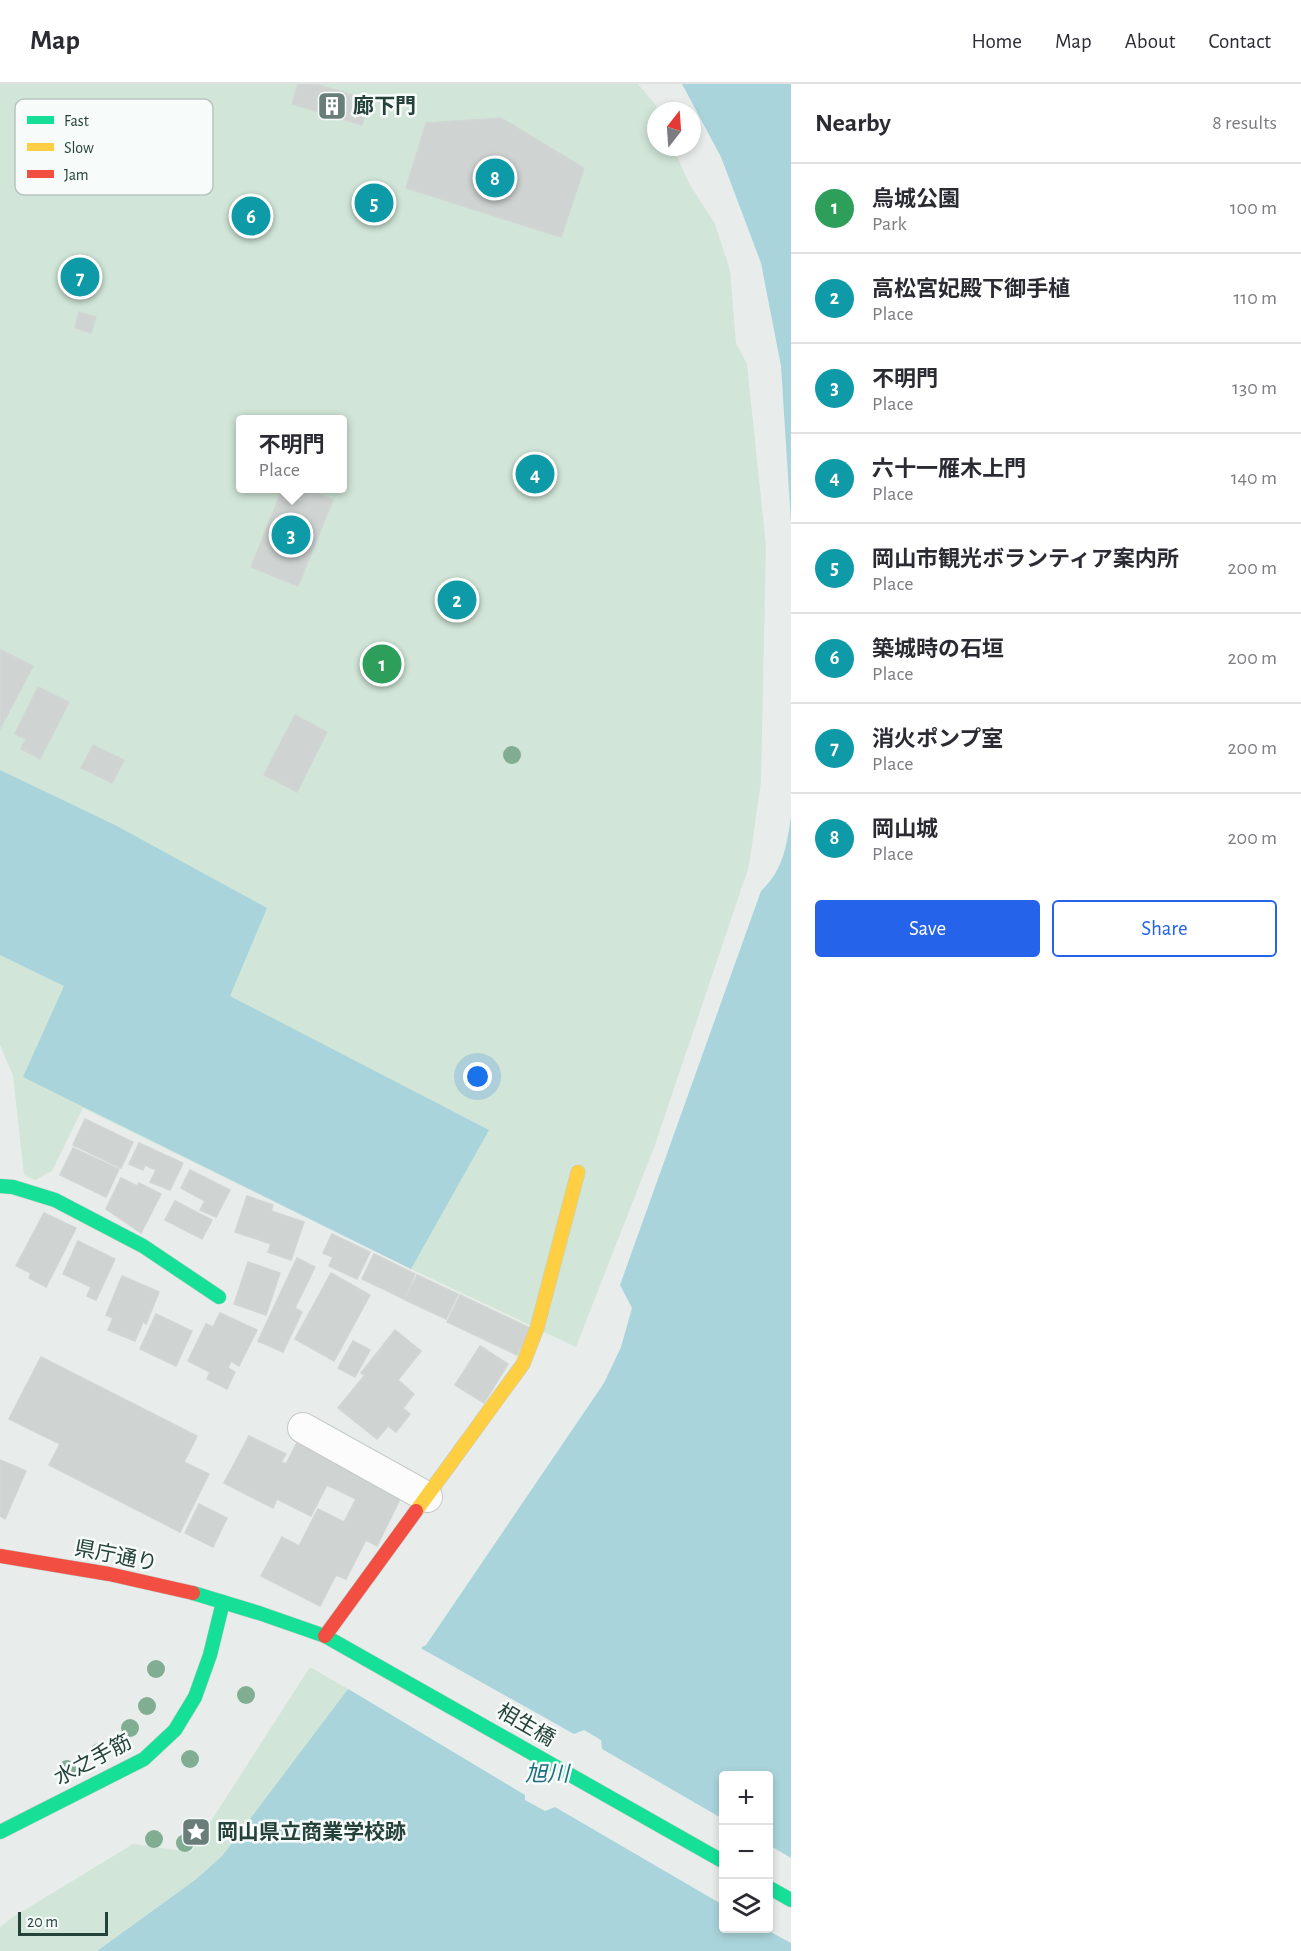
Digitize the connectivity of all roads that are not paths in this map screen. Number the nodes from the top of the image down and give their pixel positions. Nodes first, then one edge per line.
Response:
1 (578, 1172) dead end
2 (0, 1186) edge
3 (219, 1297) dead end
4 (303, 1428) dead end
5 (427, 1497) junction
6 (0, 1556) edge
7 (223, 1602) junction
8 (325, 1636) junction
9 (0, 1832) edge
10 (719, 1860) edge
11 (773, 1890) edge
12 (791, 1900) edge

1 - 5 street
2 - 3 street
4 - 5 street
5 - 8 street
6 - 7 street, 県庁通り
7 - 8 street, 県庁通り
7 - 9 street, 水之手筋
8 - 10 street, 相生橋
11 - 12 street

